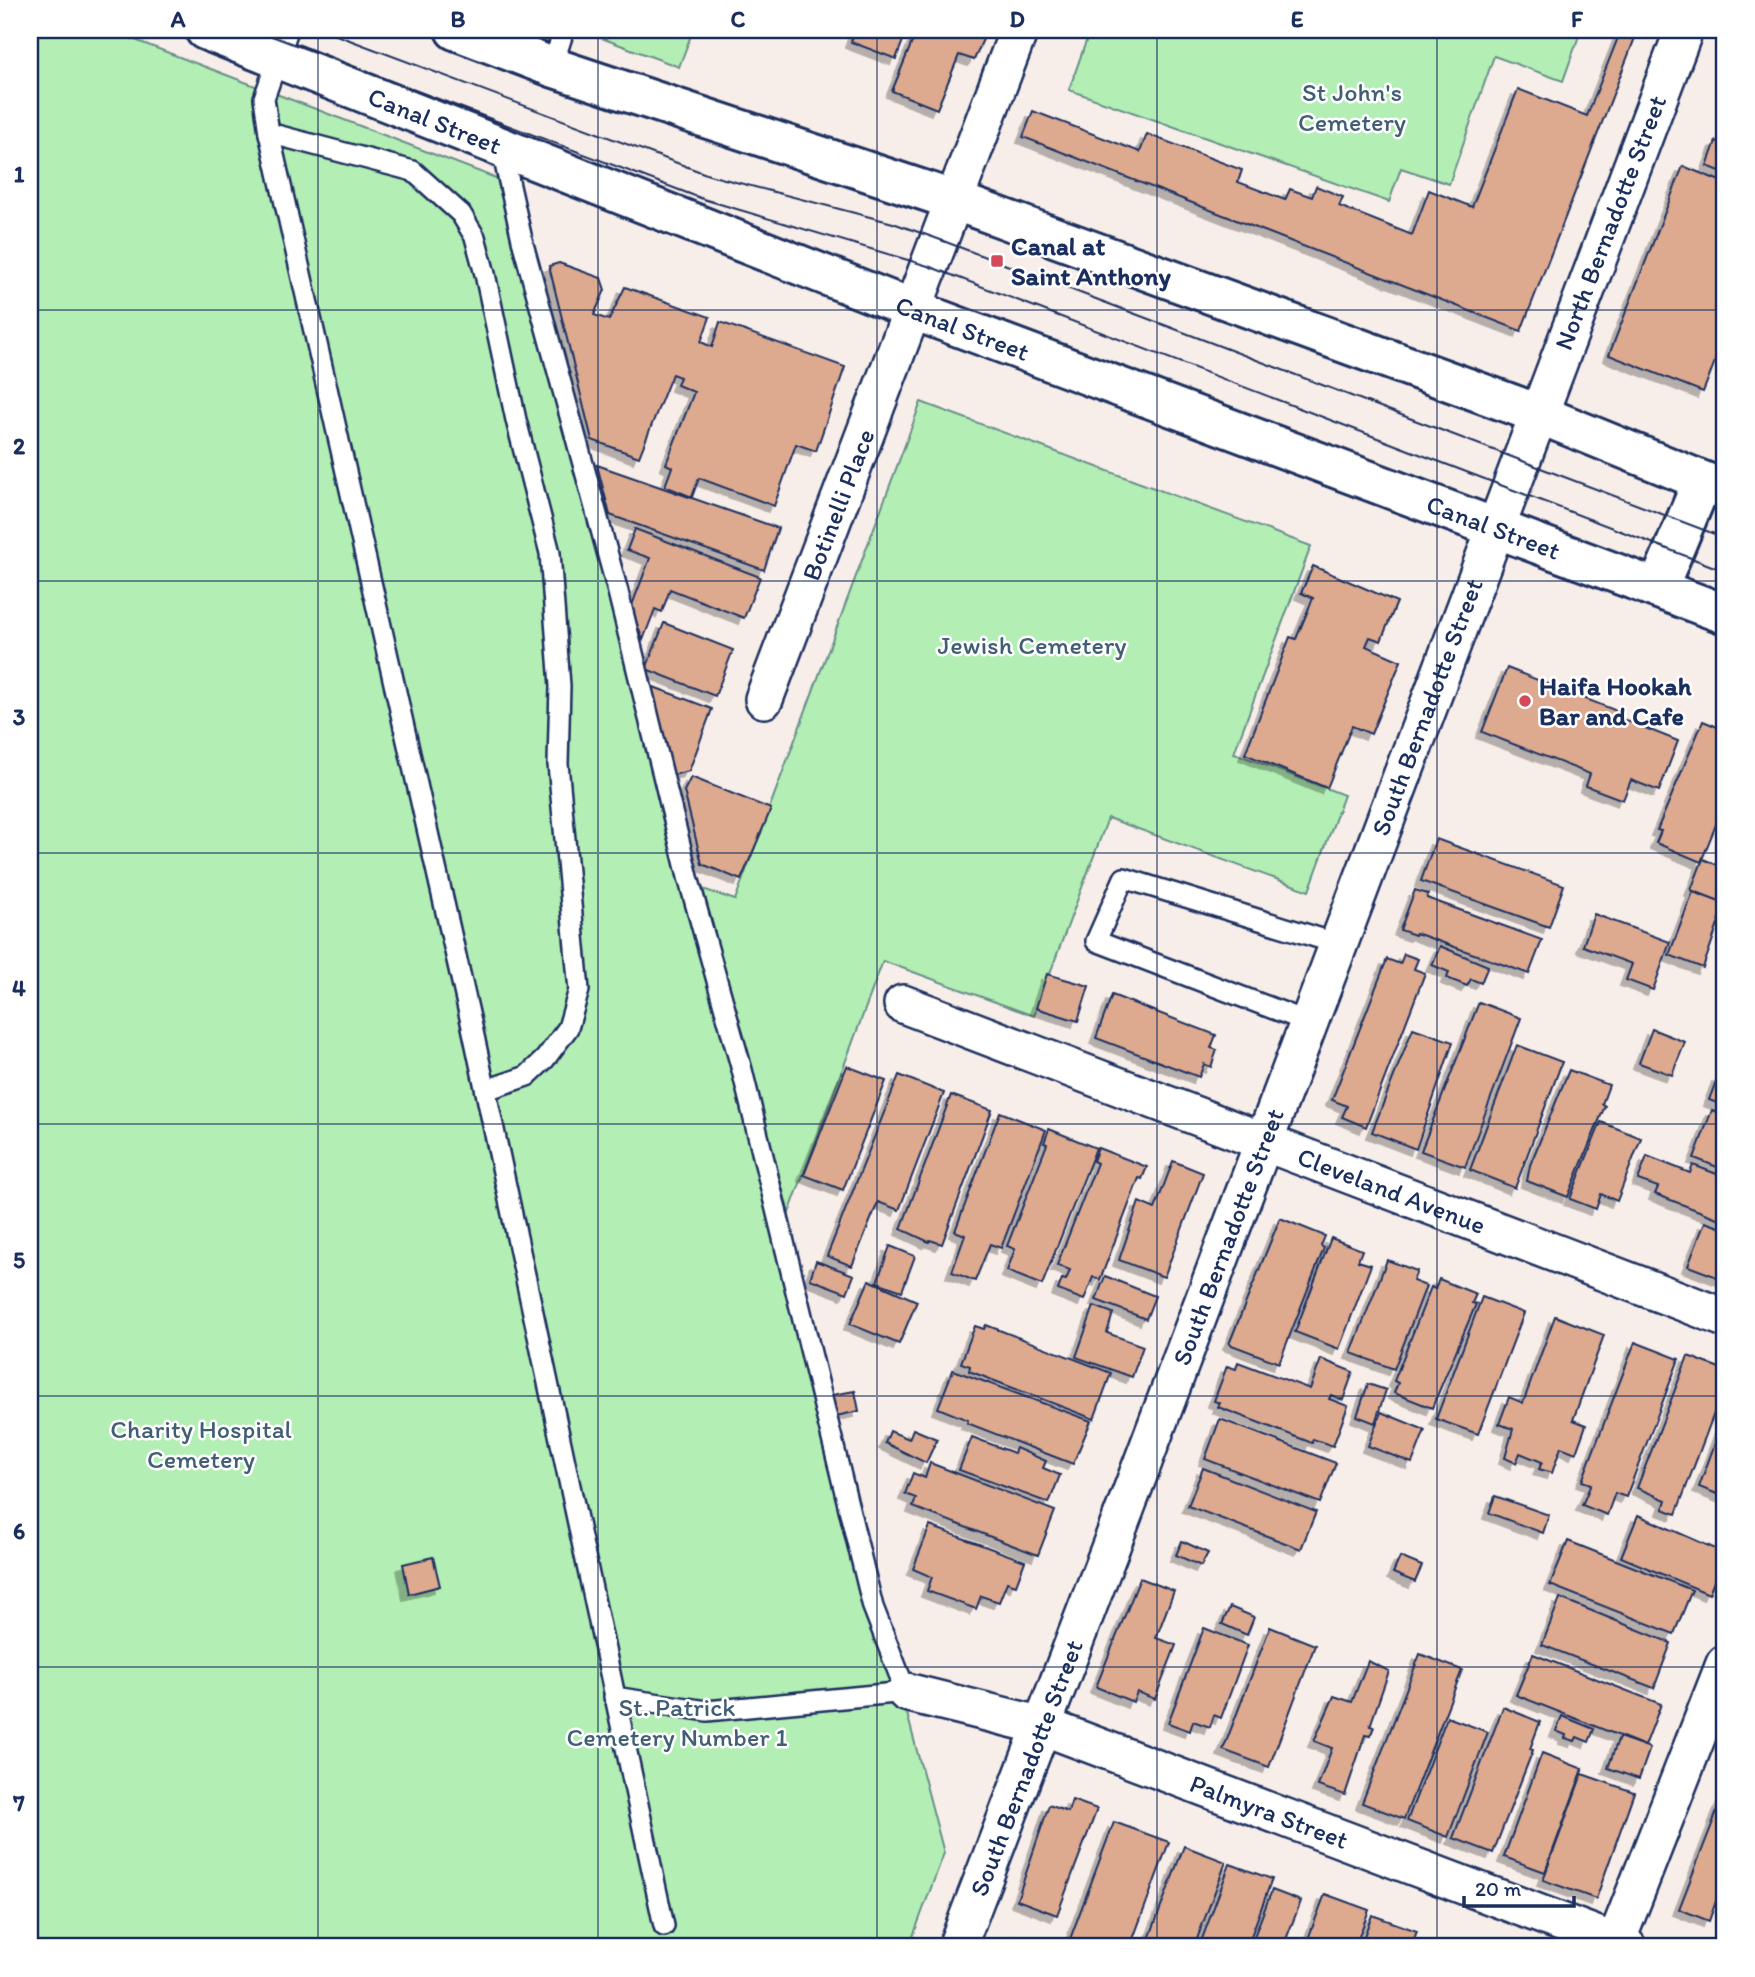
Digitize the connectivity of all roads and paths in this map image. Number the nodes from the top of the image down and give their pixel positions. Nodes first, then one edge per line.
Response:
1 (205, 30) edge
2 (455, 30) edge
3 (564, 30) edge
4 (1020, 30) edge
5 (1684, 30) edge
6 (282, 44) edge
7 (552, 67) junction
8 (269, 133) junction
9 (500, 145) junction
10 (953, 200) junction
11 (911, 309) junction
12 (1536, 413) junction
13 (1714, 486) edge
14 (1493, 525) junction
15 (1658, 588) junction
16 (1725, 614) edge
17 (764, 699) dead end
18 (1338, 944) junction
19 (903, 1004) dead end
20 (1308, 1023) junction
21 (486, 1090) junction
22 (1264, 1143) junction
23 (1725, 1318) edge
24 (1725, 1664) edge
25 (906, 1692) junction
26 (614, 1697) junction
27 (1043, 1726) junction
28 (664, 1926) dead end
29 (1619, 1946) edge
30 (957, 1947) edge

1 - 6 main road, Canal Street
2 - 7 main road
3 - 7 lane
4 - 10 street, Botinelli Place
5 - 12 street, North Bernadotte Street
6 - 8 lane
6 - 9 main road, Canal Street
7 - 10 main road
8 - 21 lane
8 - 21 lane
9 - 11 main road, Canal Street
9 - 25 lane
10 - 11 street, Botinelli Place
10 - 12 main road
11 - 14 main road, Canal Street
11 - 17 street, Botinelli Place
12 - 13 main road
12 - 14 street, North Bernadotte Street
13 - 15 main road
14 - 15 main road, Canal Street
14 - 18 street, South Bernadotte Street
15 - 16 main road, Canal Street
18 - 20 street, South Bernadotte Street
18 - 20 lane
19 - 22 street, Cleveland Avenue
20 - 22 street, South Bernadotte Street
21 - 26 lane
22 - 23 street, Cleveland Avenue
22 - 27 street, South Bernadotte Street
24 - 29 street
25 - 26 lane
25 - 27 street, Palmyra Street
26 - 28 lane
27 - 29 street, Palmyra Street
27 - 30 street, South Bernadotte Street

